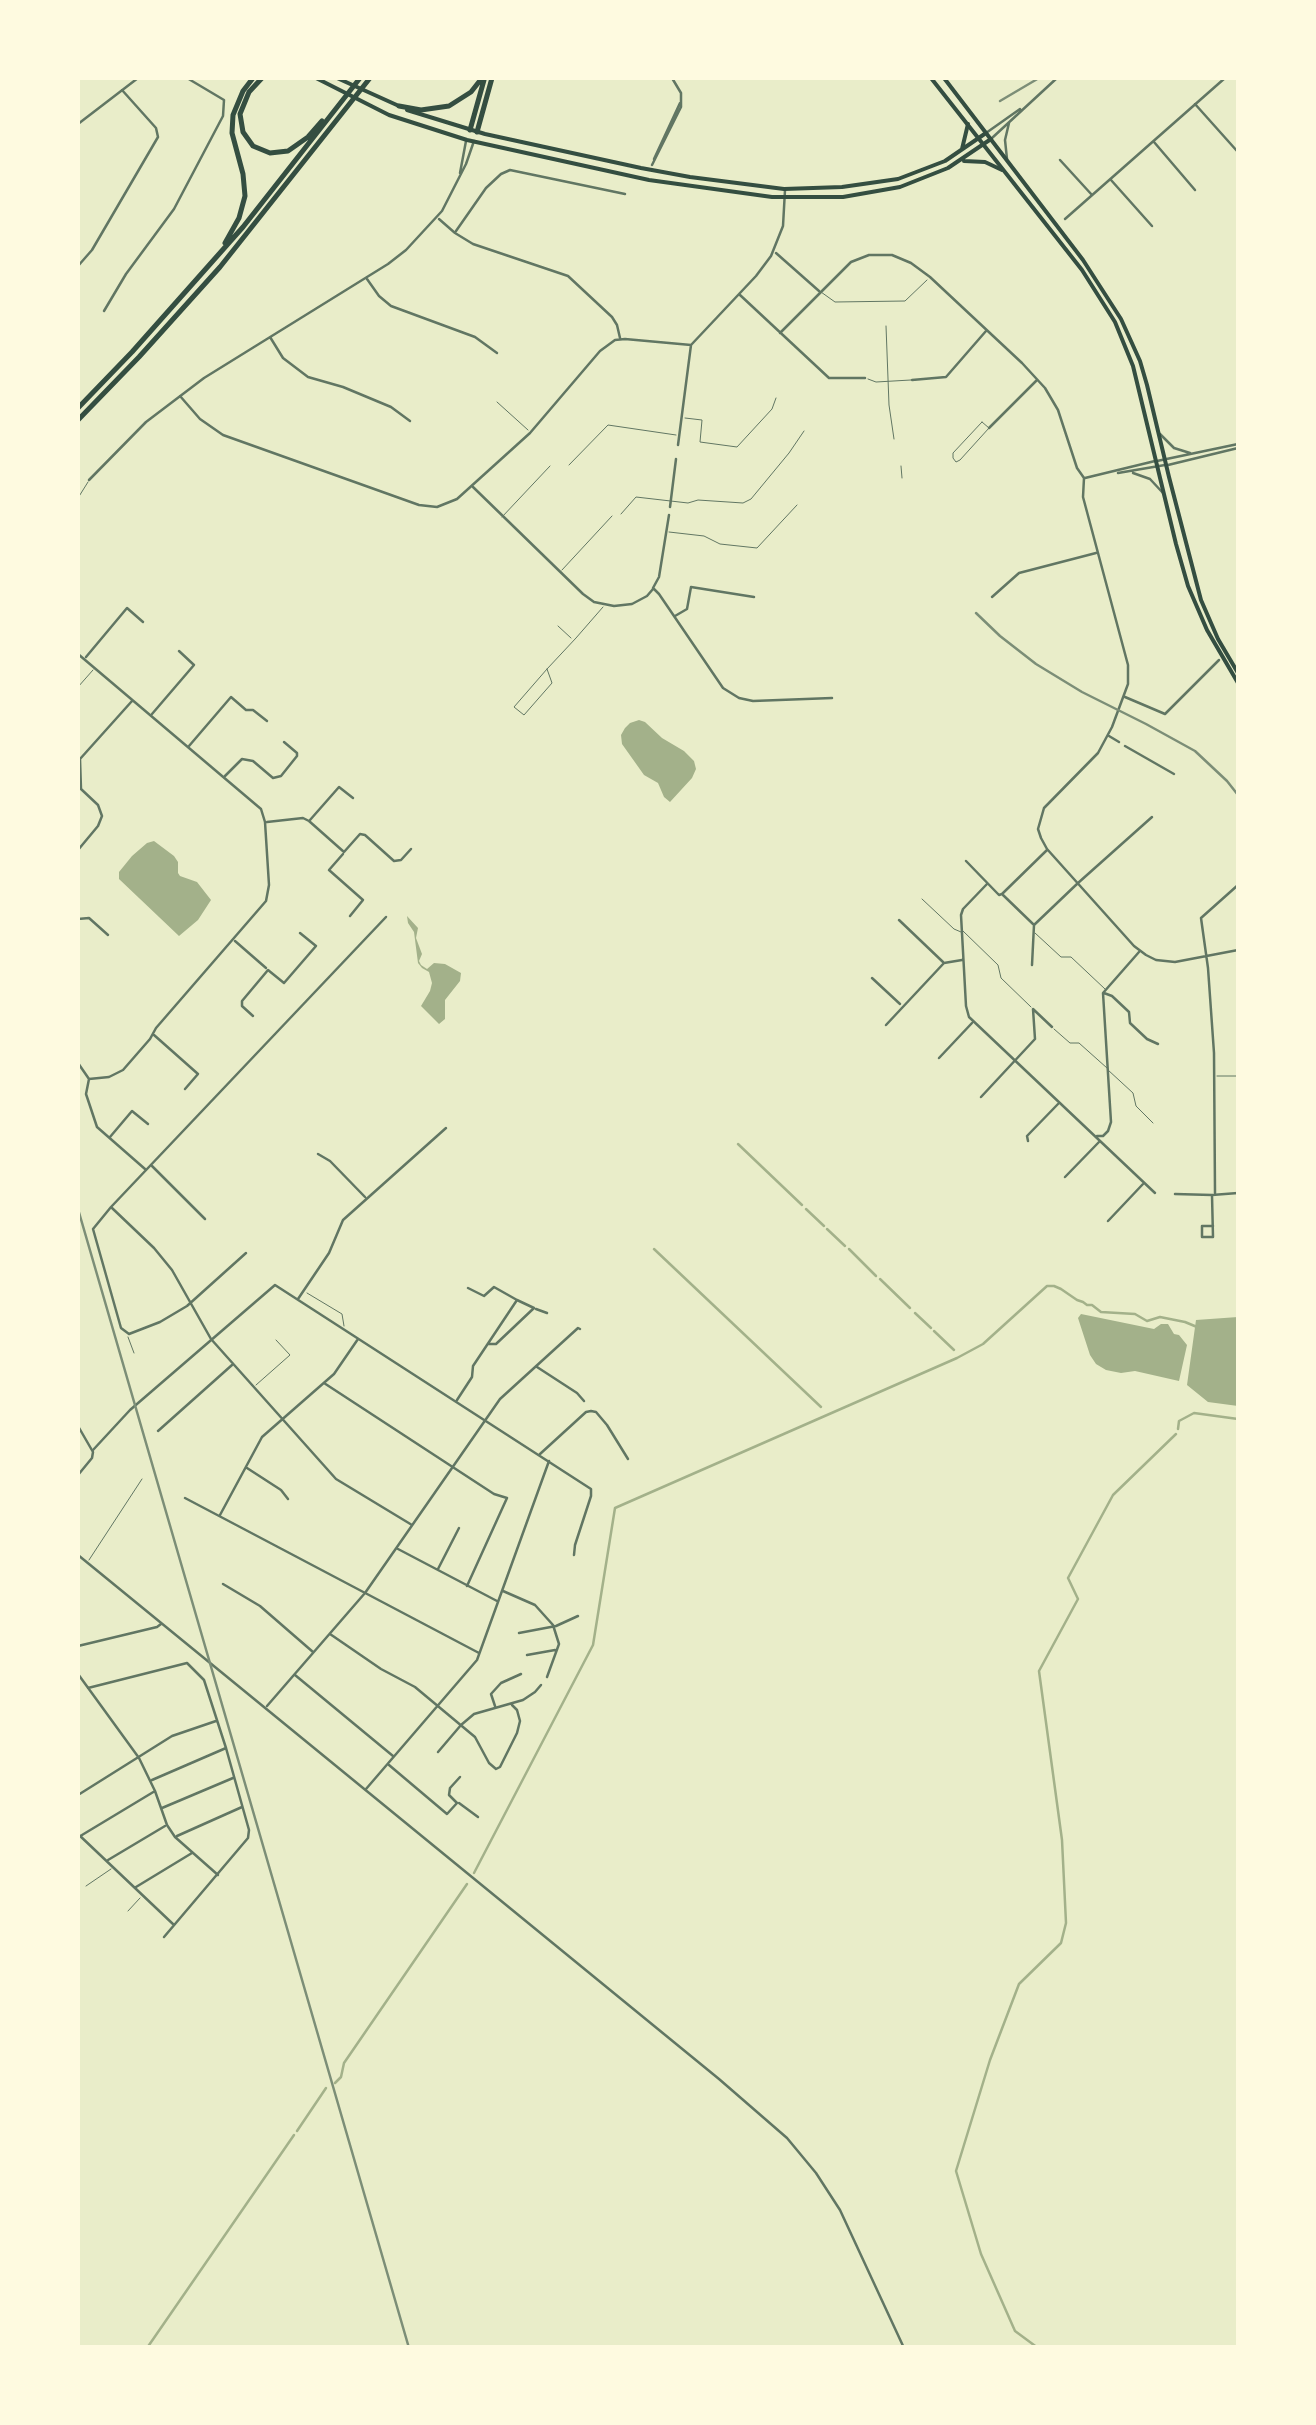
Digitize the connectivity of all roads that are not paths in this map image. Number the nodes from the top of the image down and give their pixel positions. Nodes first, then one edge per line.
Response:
1 (138, 78) edge
2 (187, 78) edge
3 (254, 78) edge
4 (262, 78) edge
5 (316, 78) edge
6 (336, 78) edge
7 (360, 78) edge
8 (370, 78) edge
9 (486, 78) edge
10 (672, 78) edge
11 (931, 78) edge
12 (944, 78) edge
13 (1057, 78) edge
14 (1209, 78) edge
15 (1224, 78) edge
16 (1216, 85) junction
17 (122, 90) junction
18 (1195, 104) junction
19 (338, 105) junction
20 (399, 106) junction
21 (1025, 106) junction
22 (1010, 122) junction
23 (78, 124) edge
24 (968, 124) junction
25 (474, 131) junction
26 (986, 134) junction
27 (979, 139) junction
28 (991, 139) junction
29 (466, 140) junction
30 (1152, 141) junction
31 (474, 142) junction
32 (984, 145) junction
33 (1238, 152) edge
34 (959, 153) junction
35 (1060, 160) dead end
36 (1007, 161) junction
37 (959, 162) junction
38 (652, 167) junction
39 (1002, 170) junction
40 (1110, 178) junction
41 (459, 179) junction
42 (649, 180) junction
43 (784, 189) junction
44 (1195, 190) dead end
45 (625, 194) dead end
46 (1092, 195) junction
47 (785, 197) junction
48 (438, 218) junction
49 (1065, 219) dead end
50 (1152, 226) dead end
51 (455, 233) junction
52 (774, 252) junction
53 (216, 258) junction
54 (78, 266) edge
55 (930, 277) junction
56 (366, 278) junction
57 (820, 292) junction
58 (739, 294) junction
59 (104, 310) dead end
60 (886, 326) dead end
61 (987, 330) junction
62 (780, 333) junction
63 (269, 336) junction
64 (620, 338) junction
65 (691, 344) junction
66 (496, 353) dead end
67 (865, 378) joint
68 (1038, 379) junction
69 (912, 380) joint
70 (888, 381) junction
71 (180, 396) junction
72 (776, 398) dead end
73 (497, 402) dead end
74 (78, 408) edge
75 (682, 418) junction
76 (78, 420) edge
77 (410, 421) dead end
78 (989, 428) junction
79 (804, 431) dead end
80 (530, 433) junction
81 (1159, 433) junction
82 (679, 435) junction
83 (894, 439) dead end
84 (678, 446) dead end
85 (1238, 446) edge
86 (1192, 454) junction
87 (676, 459) dead end
88 (1166, 462) junction
89 (1157, 464) junction
90 (569, 465) dead end
91 (550, 466) dead end
92 (901, 466) dead end
93 (1132, 472) junction
94 (1113, 473) junction
95 (902, 478) dead end
96 (1084, 478) junction
97 (90, 480) joint
98 (472, 486) junction
99 (1164, 494) junction
100 (78, 498) edge
101 (671, 500) junction
102 (797, 505) dead end
103 (670, 507) dead end
104 (621, 514) dead end
105 (668, 515) dead end
106 (612, 516) dead end
107 (502, 517) junction
108 (666, 531) junction
109 (1097, 552) junction
110 (560, 572) junction
111 (653, 588) junction
112 (754, 597) dead end
113 (992, 598) dead end
114 (605, 605) junction
115 (674, 616) junction
116 (143, 622) dead end
117 (558, 626) dead end
118 (575, 639) junction
119 (178, 651) dead end
120 (78, 654) edge
121 (85, 659) junction
122 (1219, 660) dead end
123 (95, 667) junction
124 (547, 669) junction
125 (1238, 673) edge
126 (1238, 683) edge
127 (78, 687) edge
128 (1124, 697) junction
129 (832, 698) dead end
130 (133, 700) junction
131 (151, 716) junction
132 (267, 721) dead end
133 (1109, 736) junction
134 (284, 742) dead end
135 (1118, 742) dead end
136 (1125, 746) dead end
137 (188, 747) junction
138 (1174, 774) dead end
139 (224, 777) junction
140 (79, 785) edge
141 (353, 798) dead end
142 (1152, 817) dead end
143 (310, 821) junction
144 (265, 822) junction
145 (410, 849) dead end
146 (78, 850) edge
147 (1047, 850) junction
148 (344, 852) junction
149 (966, 861) dead end
150 (1078, 883) junction
151 (987, 884) junction
152 (1238, 885) edge
153 (1002, 894) junction
154 (922, 899) dead end
155 (350, 916) dead end
156 (386, 917) dead end
157 (78, 919) edge
158 (900, 920) dead end
159 (1034, 925) junction
160 (961, 931) junction
161 (300, 933) dead end
162 (1034, 933) junction
163 (108, 935) dead end
164 (234, 940) junction
165 (1238, 950) edge
166 (1140, 951) junction
167 (1207, 957) junction
168 (964, 960) junction
169 (944, 963) junction
170 (1032, 964) dead end
171 (268, 970) junction
172 (872, 978) dead end
173 (1104, 991) junction
174 (902, 1006) junction
175 (1033, 1009) junction
176 (253, 1016) dead end
177 (973, 1022) junction
178 (886, 1025) dead end
179 (1052, 1027) joint
180 (152, 1034) junction
181 (1158, 1044) dead end
182 (939, 1058) dead end
183 (1015, 1062) junction
184 (78, 1063) edge
185 (1107, 1068) junction
186 (1214, 1076) junction
187 (1238, 1076) edge
188 (90, 1078) junction
189 (185, 1089) dead end
190 (981, 1098) dead end
191 (1059, 1103) junction
192 (1154, 1123) dead end
193 (148, 1124) dead end
194 (446, 1128) dead end
195 (1091, 1133) junction
196 (109, 1138) junction
197 (1028, 1141) dead end
198 (1100, 1141) junction
199 (318, 1154) dead end
200 (151, 1165) junction
201 (146, 1170) junction
202 (1066, 1177) dead end
203 (1144, 1182) junction
204 (1238, 1192) edge
205 (1155, 1193) dead end
206 (1176, 1194) dead end
207 (1214, 1194) junction
208 (366, 1198) junction
209 (111, 1207) junction
210 (205, 1219) dead end
211 (1108, 1221) dead end
212 (1213, 1226) dead end
213 (246, 1253) dead end
214 (468, 1288) dead end
215 (304, 1291) junction
216 (298, 1300) junction
217 (517, 1300) junction
218 (191, 1303) junction
219 (534, 1308) junction
220 (547, 1312) dead end
221 (343, 1329) junction
222 (580, 1330) dead end
223 (130, 1334) junction
224 (211, 1339) junction
225 (358, 1339) junction
226 (276, 1340) dead end
227 (488, 1344) junction
228 (134, 1354) dead end
229 (233, 1364) junction
230 (536, 1367) junction
231 (324, 1384) junction
232 (254, 1387) junction
233 (456, 1401) junction
234 (584, 1401) dead end
235 (282, 1419) junction
236 (484, 1420) junction
237 (78, 1426) edge
238 (158, 1431) dead end
239 (93, 1450) junction
240 (539, 1454) junction
241 (628, 1459) dead end
242 (549, 1461) junction
243 (452, 1466) junction
244 (246, 1468) junction
245 (78, 1475) edge
246 (142, 1479) dead end
247 (185, 1498) dead end
248 (288, 1499) dead end
249 (219, 1516) junction
250 (412, 1526) junction
251 (459, 1528) dead end
252 (396, 1548) junction
253 (78, 1555) edge
254 (574, 1556) dead end
255 (87, 1562) junction
256 (437, 1570) junction
257 (223, 1584) dead end
258 (467, 1586) junction
259 (502, 1590) junction
260 (364, 1593) junction
261 (498, 1602) junction
262 (578, 1616) dead end
263 (162, 1623) junction
264 (553, 1625) junction
265 (519, 1633) dead end
266 (329, 1634) junction
267 (78, 1646) edge
268 (556, 1650) junction
269 (313, 1652) junction
270 (479, 1653) junction
271 (527, 1656) dead end
272 (78, 1674) edge
273 (294, 1674) junction
274 (520, 1674) dead end
275 (547, 1677) dead end
276 (542, 1685) dead end
277 (88, 1688) junction
278 (512, 1705) junction
279 (438, 1706) junction
280 (496, 1707) junction
281 (266, 1708) junction
282 (217, 1720) junction
283 (461, 1726) junction
284 (226, 1748) junction
285 (438, 1752) dead end
286 (394, 1756) junction
287 (139, 1758) junction
288 (388, 1764) junction
289 (460, 1776) dead end
290 (234, 1778) junction
291 (150, 1781) junction
292 (365, 1790) junction
293 (155, 1792) junction
294 (78, 1795) edge
295 (457, 1802) junction
296 (242, 1808) junction
297 (160, 1809) junction
298 (478, 1817) dead end
299 (166, 1825) junction
300 (79, 1837) edge
301 (176, 1837) junction
302 (192, 1853) junction
303 (107, 1861) junction
304 (113, 1868) junction
305 (218, 1876) junction
306 (86, 1886) dead end
307 (135, 1888) junction
308 (143, 1896) junction
309 (128, 1911) dead end
310 (174, 1925) junction
311 (164, 1936) dead end
312 (904, 2348) edge

1 - 17 street
2 - 59 street
3 - 53 highway
4 - 19 highway
5 - 29 main road
6 - 20 main road
7 - 19 highway
8 - 76 highway
9 - 20 highway
9 - 25 highway
10 - 38 street
11 - 24 main road
12 - 26 main road
13 - 21 street
14 - 16 street
15 - 16 street
16 - 18 street
17 - 23 street
17 - 54 street
18 - 30 street
18 - 33 street
19 - 53 highway
20 - 25 main road
21 - 22 street
21 - 26 street
22 - 28 street
22 - 36 street
24 - 27 main road
24 - 34 main road
25 - 29 main road
25 - 31 main road
25 - 38 main road
26 - 27 main road
26 - 28 main road
27 - 32 main road
27 - 34 main road
28 - 32 main road
28 - 36 main road
29 - 31 main road
29 - 41 street
30 - 40 street
30 - 44 street
31 - 41 street
31 - 42 main road
32 - 37 main road
32 - 39 main road
34 - 43 main road
35 - 46 street
36 - 81 main road
37 - 39 main road
37 - 47 main road
38 - 42 street
38 - 43 main road
39 - 89 main road
40 - 46 street
40 - 50 street
41 - 48 street
42 - 47 main road
43 - 47 street
45 - 51 street
46 - 49 street
47 - 52 street
48 - 51 street
48 - 56 street
51 - 64 street
52 - 57 street
52 - 58 street
53 - 74 highway
55 - 57 street
55 - 57 street
55 - 61 street
56 - 63 street
56 - 66 street
57 - 62 street
58 - 62 street
58 - 65 street
60 - 70 street
61 - 68 street
61 - 69 street
62 - 67 street
63 - 71 street
63 - 77 street
64 - 65 street
64 - 80 street
65 - 75 street
67 - 70 street
68 - 78 street
68 - 96 street
69 - 70 street
70 - 83 street
71 - 97 street
71 - 98 street
72 - 75 street
73 - 80 street
75 - 82 street
78 - 78 street
79 - 101 street
80 - 98 street
81 - 86 street
81 - 88 main road
82 - 84 street
82 - 90 street
85 - 86 street
85 - 88 street
86 - 88 street
87 - 101 street
88 - 89 street
88 - 125 main road
89 - 93 street
89 - 94 street
89 - 99 main road
91 - 107 street
92 - 95 street
93 - 94 street
93 - 99 street
94 - 96 street
96 - 109 street
97 - 100 street
98 - 107 street
99 - 126 main road
101 - 103 street
101 - 104 street
102 - 108 street
105 - 108 street
106 - 110 street
107 - 110 street
108 - 111 street
109 - 113 street
109 - 128 street
110 - 114 street
111 - 114 street
111 - 115 street
112 - 115 street
114 - 118 street
115 - 129 street
116 - 121 street
117 - 118 street
118 - 124 street
119 - 131 street
120 - 121 street
121 - 123 street
122 - 128 street
123 - 127 street
123 - 130 street
124 - 124 street
128 - 133 street
130 - 131 street
130 - 140 street
131 - 137 street
132 - 137 street
133 - 135 street
133 - 147 street
134 - 139 street
136 - 138 street
137 - 139 street
139 - 144 street
140 - 146 street
141 - 143 street
142 - 150 street
143 - 144 street
143 - 148 street
144 - 164 street
145 - 148 street
147 - 150 street
147 - 153 street
148 - 155 street
149 - 151 street
150 - 159 street
150 - 166 street
151 - 153 street
151 - 160 street
152 - 167 street
153 - 159 street
154 - 160 street
156 - 200 street
157 - 163 street
158 - 169 street
159 - 162 street
160 - 168 street
160 - 175 street
161 - 171 street
162 - 170 street
162 - 173 street
164 - 171 street
164 - 180 street
165 - 167 street
166 - 167 street
166 - 173 street
167 - 186 street
168 - 169 street
168 - 177 street
169 - 174 street
171 - 176 street
172 - 174 street
173 - 181 street
173 - 185 street
174 - 178 street
175 - 179 street
175 - 183 street
177 - 182 street
177 - 183 street
179 - 185 street
180 - 188 street
180 - 189 street
183 - 190 street
183 - 191 street
184 - 188 street
185 - 192 street
185 - 195 street
186 - 187 street
186 - 207 street
188 - 196 street
191 - 195 street
191 - 197 street
193 - 196 street
194 - 208 street
195 - 198 street
196 - 201 street
198 - 202 street
198 - 203 street
199 - 208 street
200 - 201 street
200 - 210 street
201 - 209 street
203 - 205 street
203 - 211 street
204 - 207 street
206 - 207 street
207 - 212 street
208 - 215 street
209 - 218 street
209 - 223 street
213 - 218 street
214 - 217 street
215 - 216 street
215 - 221 street
216 - 221 street
216 - 224 street
217 - 219 street
217 - 227 street
218 - 223 street
218 - 224 street
219 - 220 street
219 - 227 street
221 - 225 street
222 - 230 street
223 - 228 street
224 - 229 street
224 - 239 street
225 - 231 street
225 - 233 street
226 - 232 street
227 - 233 street
229 - 232 street
229 - 238 street
230 - 234 street
230 - 236 street
231 - 235 street
231 - 243 street
232 - 235 street
233 - 236 street
235 - 244 street
235 - 250 street
236 - 240 street
236 - 243 street
237 - 239 street
239 - 245 street
240 - 241 street
240 - 242 street
242 - 254 street
242 - 259 street
243 - 250 street
243 - 258 street
244 - 248 street
244 - 249 street
246 - 255 street
247 - 249 street
249 - 260 street
250 - 252 street
251 - 256 street
252 - 256 street
252 - 260 street
253 - 255 street
255 - 263 street
256 - 258 street
257 - 269 street
258 - 261 street
259 - 261 street
259 - 264 street
260 - 266 street
260 - 270 street
261 - 270 street
262 - 264 street
263 - 267 street
263 - 281 street
264 - 265 street
264 - 268 street
266 - 269 street
266 - 279 street
268 - 271 street
268 - 275 street
269 - 273 street
270 - 279 street
272 - 277 street
273 - 281 street
273 - 286 street
274 - 280 street
276 - 278 street
277 - 282 street
277 - 287 street
278 - 280 street
278 - 283 street
279 - 283 street
279 - 286 street
280 - 283 street
281 - 292 street
282 - 284 street
282 - 287 street
283 - 285 street
284 - 290 street
284 - 291 street
286 - 288 street
287 - 291 street
287 - 294 street
288 - 292 street
288 - 295 street
289 - 295 street
290 - 296 street
290 - 297 street
291 - 293 street
292 - 312 street
293 - 297 street
293 - 300 street
295 - 298 street
296 - 301 street
296 - 305 street
297 - 299 street
299 - 301 street
299 - 303 street
300 - 303 street
301 - 302 street
302 - 305 street
302 - 307 street
303 - 304 street
304 - 306 street
304 - 307 street
305 - 310 street
307 - 308 street
308 - 309 street
308 - 310 street
310 - 311 street

